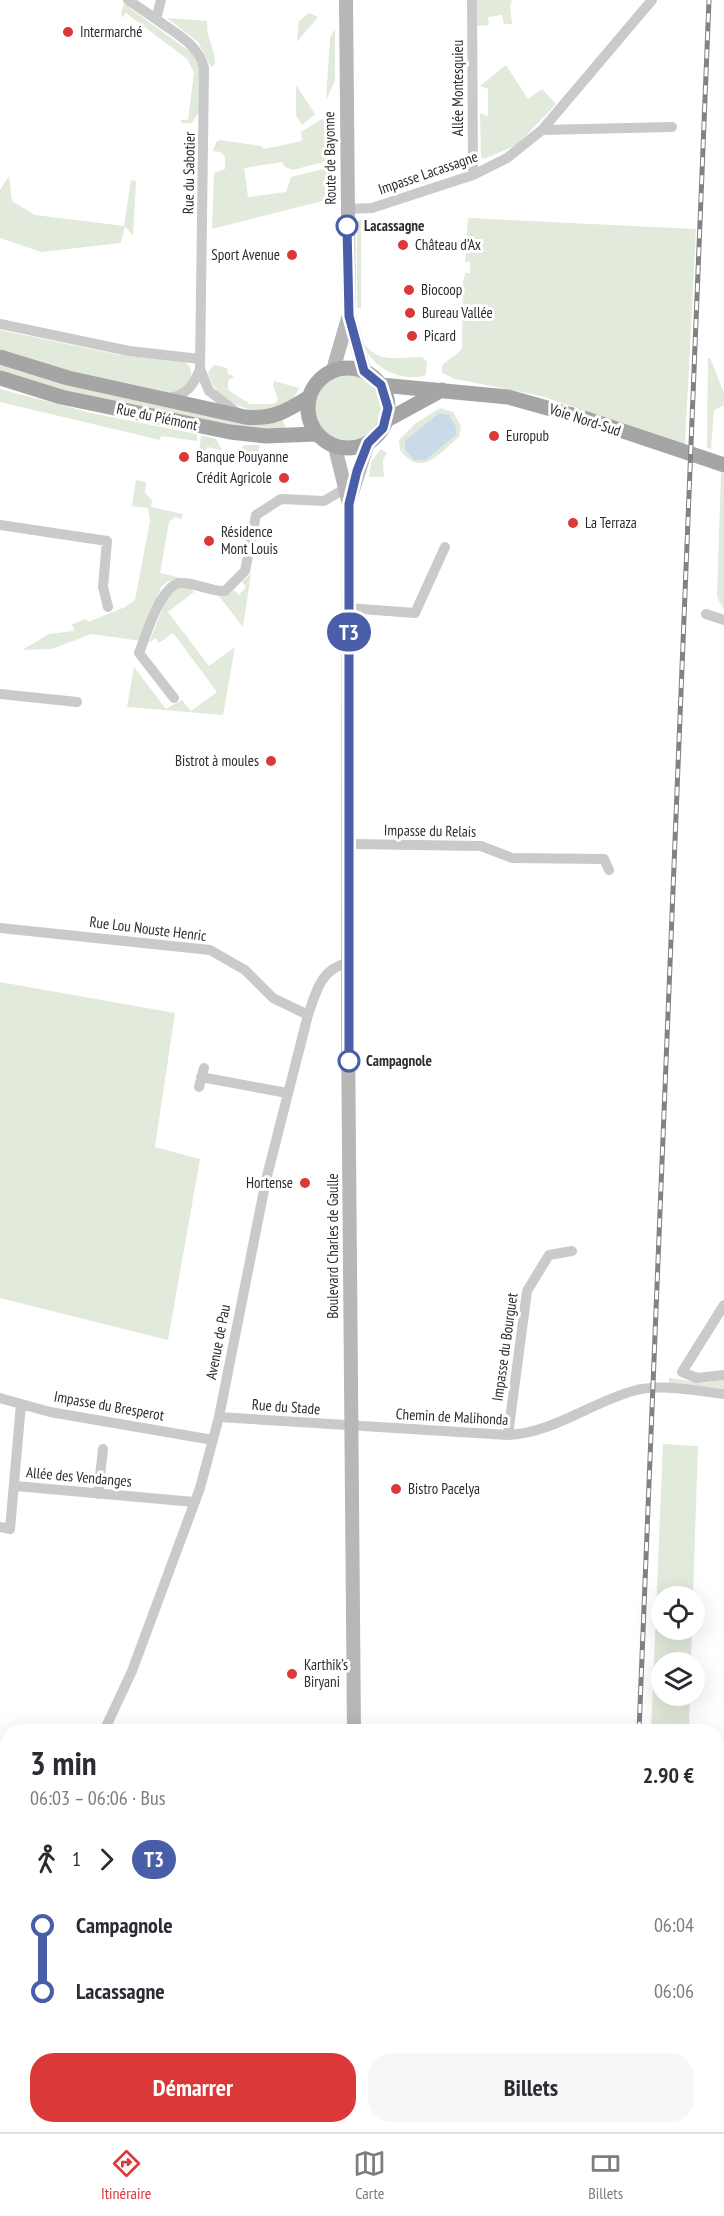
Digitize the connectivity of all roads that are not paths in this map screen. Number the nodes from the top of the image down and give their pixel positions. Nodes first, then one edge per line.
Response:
1 (128, 0) edge
2 (161, 0) edge
3 (346, 0) edge
4 (472, 0) edge
5 (652, 0) edge
6 (156, 19) junction
7 (672, 127) dead end
8 (542, 130) junction
9 (473, 175) junction
10 (347, 209) junction
11 (349, 316) junction
12 (0, 324) edge
13 (0, 357) edge
14 (200, 364) junction
15 (333, 370) junction
16 (364, 371) junction
17 (0, 378) edge
18 (381, 385) junction
19 (443, 390) junction
20 (309, 397) junction
21 (161, 399) junction
22 (245, 417) junction
23 (387, 420) junction
24 (316, 434) junction
25 (368, 443) junction
26 (335, 447) junction
27 (724, 465) edge
28 (346, 488) junction
29 (349, 504) junction
30 (0, 525) edge
31 (445, 547) dead end
32 (108, 607) dead end
33 (348, 608) junction
34 (706, 614) dead end
35 (724, 620) edge
36 (0, 694) edge
37 (174, 698) dead end
38 (77, 702) dead end
39 (350, 844) junction
40 (609, 870) dead end
41 (0, 927) edge
42 (348, 963) junction
43 (308, 1015) junction
44 (202, 1077) dead end
45 (287, 1093) junction
46 (572, 1251) dead end
47 (724, 1305) edge
48 (724, 1375) edge
49 (724, 1394) edge
50 (0, 1398) edge
51 (21, 1404) junction
52 (219, 1417) junction
53 (351, 1426) junction
54 (508, 1435) junction
55 (213, 1440) junction
56 (103, 1449) dead end
57 (15, 1486) junction
58 (98, 1494) junction
59 (194, 1502) junction
60 (0, 1527) edge
61 (107, 1724) edge
62 (354, 1724) edge
63 (0, 2120) edge
64 (0, 2127) edge

1 - 6 street, Rue du Sabotier
2 - 6 street
3 - 10 main road, Route de Bayonne
4 - 9 street, Allée Montesquieu
5 - 8 street, Impasse Lacassagne
6 - 14 street, Rue du Sabotier
7 - 8 street
8 - 9 street, Impasse Lacassagne
9 - 10 street, Impasse Lacassagne
10 - 11 main road, Route de Bayonne
11 - 15 main road, Route de Bayonne
11 - 16 main road, Route de Bayonne
12 - 14 street
13 - 21 main road, Rue du Piémont
14 - 21 street
14 - 22 street, Rue du Sabotier
15 - 16 main road
15 - 20 main road
16 - 18 main road
17 - 24 main road, Rue du Piémont
18 - 19 main road, Voie Nord-Sud
18 - 23 main road
19 - 23 main road
19 - 27 main road, Voie Nord-Sud
20 - 22 main road, Rue du Piémont
20 - 24 main road
21 - 22 main road, Rue du Piémont
23 - 25 main road
24 - 26 main road
25 - 26 main road
25 - 29 main road
26 - 28 main road
28 - 29 main road
28 - 37 street
29 - 33 main road
30 - 32 street
31 - 33 street
33 - 39 main road, Boulevard Charles de Gaulle
34 - 35 street
36 - 38 street
39 - 40 street, Impasse du Relais
39 - 42 main road, Boulevard Charles de Gaulle
41 - 43 street, Rue Lou Nouste Henric
42 - 43 street, Avenue de Pau
42 - 53 main road, Boulevard Charles de Gaulle
43 - 45 street, Avenue de Pau
44 - 45 street
45 - 52 street, Avenue de Pau
46 - 54 street, Impasse du Bourguet
47 - 48 street
49 - 54 street, Chemin de Malihonda
50 - 51 street, Impasse du Bresperot
51 - 55 street, Impasse du Bresperot
51 - 57 street
52 - 53 street, Rue du Stade
52 - 55 street, Avenue de Pau
53 - 54 street, Chemin de Malihonda
53 - 62 main road, Boulevard Charles de Gaulle
55 - 59 street, Avenue de Pau
56 - 58 street
57 - 58 street, Allée des Vendanges
57 - 60 street, Allée des Vendanges
58 - 59 street, Allée des Vendanges
59 - 61 street, Avenue de Pau
63 - 64 street

